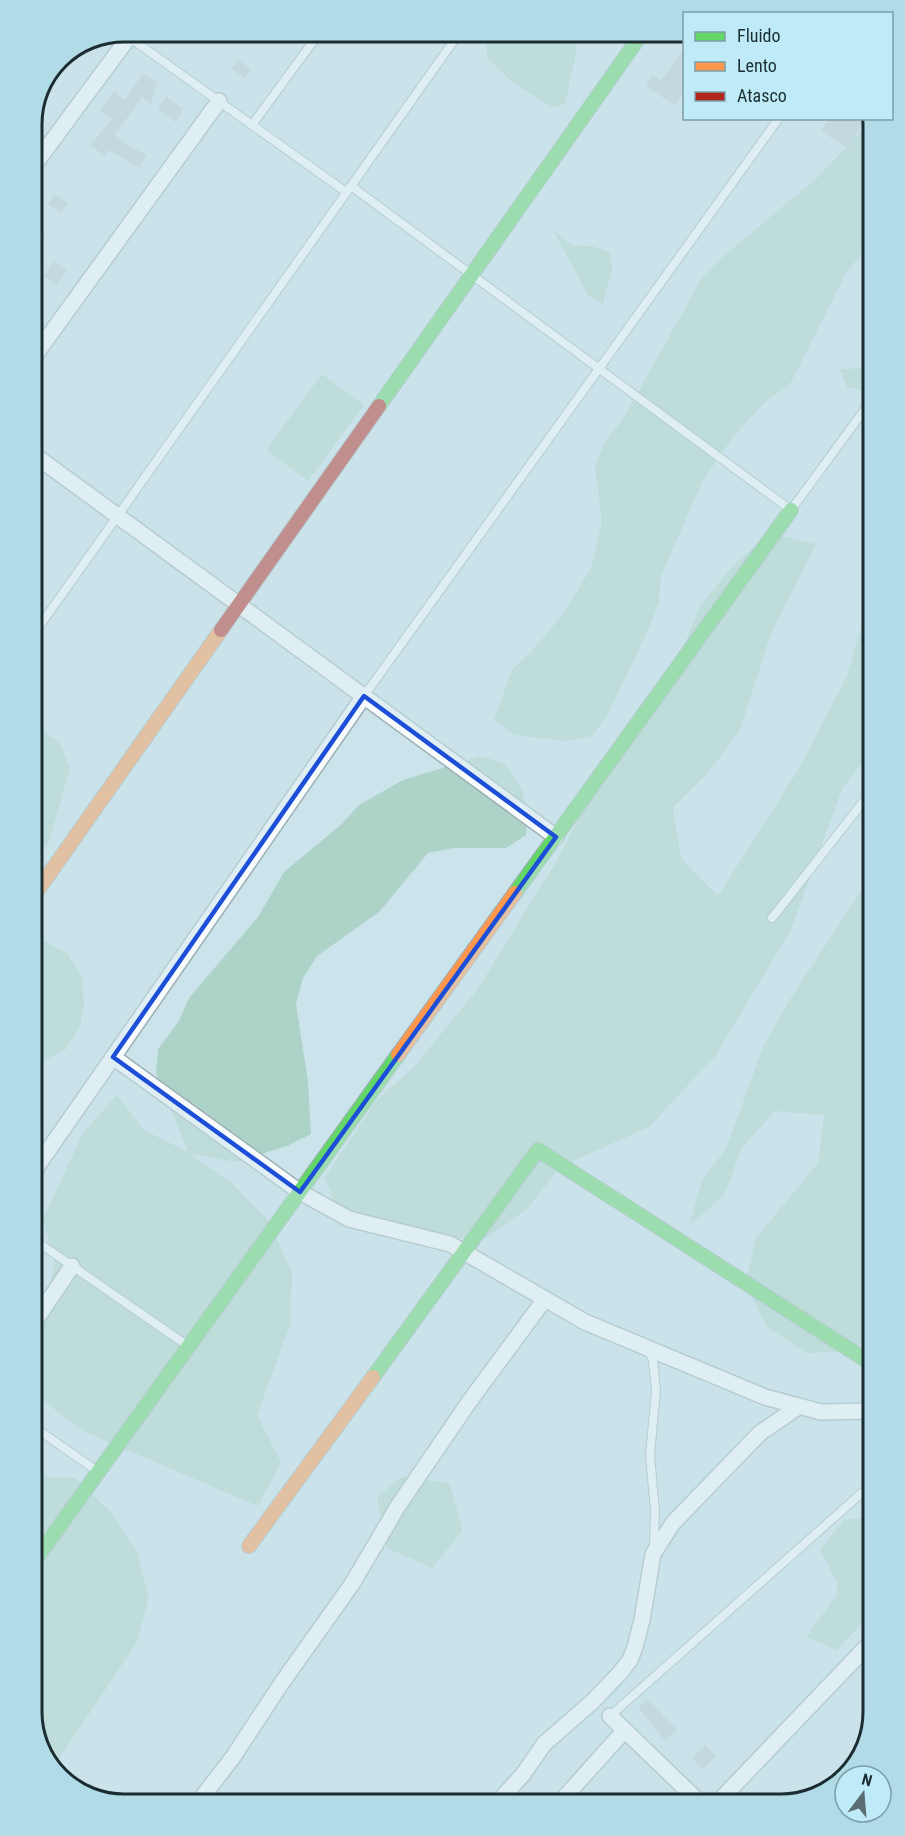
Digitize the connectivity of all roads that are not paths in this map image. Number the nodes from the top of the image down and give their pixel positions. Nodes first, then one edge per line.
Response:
1 (120, 42) edge
2 (139, 42) edge
3 (313, 42) edge
4 (453, 42) edge
5 (636, 42) edge
6 (219, 101) junction
7 (778, 120) edge
8 (252, 125) junction
9 (42, 154) edge
10 (348, 189) junction
11 (472, 274) junction
12 (42, 346) edge
13 (599, 368) junction
14 (863, 412) edge
15 (42, 461) edge
16 (791, 510) junction
17 (117, 516) junction
18 (240, 605) junction
19 (42, 623) edge
20 (364, 696) junction
21 (863, 802) edge
22 (556, 837) junction
23 (42, 884) edge
24 (772, 918) dead end
25 (113, 1058) junction
26 (42, 1159) edge
27 (300, 1191) junction
28 (42, 1245) edge
29 (465, 1253) junction
30 (72, 1266) junction
31 (545, 1299) junction
32 (42, 1311) edge
33 (189, 1346) junction
34 (648, 1348) junction
35 (863, 1358) edge
36 (798, 1407) junction
37 (863, 1411) edge
38 (42, 1433) edge
39 (98, 1472) junction
40 (863, 1492) edge
41 (249, 1546) dead end
42 (42, 1550) edge
43 (654, 1552) junction
44 (863, 1650) edge
45 (610, 1716) joint
46 (625, 1730) junction
47 (204, 1794) edge
48 (506, 1794) edge
49 (567, 1794) edge
50 (691, 1794) edge
51 (726, 1794) edge

1 - 9 street
2 - 6 lane
3 - 8 lane
4 - 10 lane
5 - 11 street
6 - 8 lane
6 - 12 street
7 - 13 lane
8 - 10 lane
10 - 11 lane
10 - 17 lane
11 - 13 lane
11 - 18 street
13 - 16 lane
13 - 20 lane
14 - 16 lane
15 - 17 street
16 - 22 street
17 - 18 street
17 - 19 lane
18 - 20 street
18 - 23 street
20 - 22 street
20 - 25 street
21 - 24 lane
22 - 27 street
25 - 26 street
25 - 27 street
27 - 29 street
27 - 33 street
28 - 30 lane
29 - 31 street
29 - 35 street
29 - 41 street
30 - 32 street
30 - 33 lane
31 - 34 street
31 - 47 street
33 - 39 street
34 - 36 street
34 - 43 lane
36 - 37 street
36 - 43 street
38 - 39 lane
39 - 42 street
40 - 45 lane
43 - 48 street
44 - 51 street
45 - 46 street
46 - 49 street
46 - 50 street

